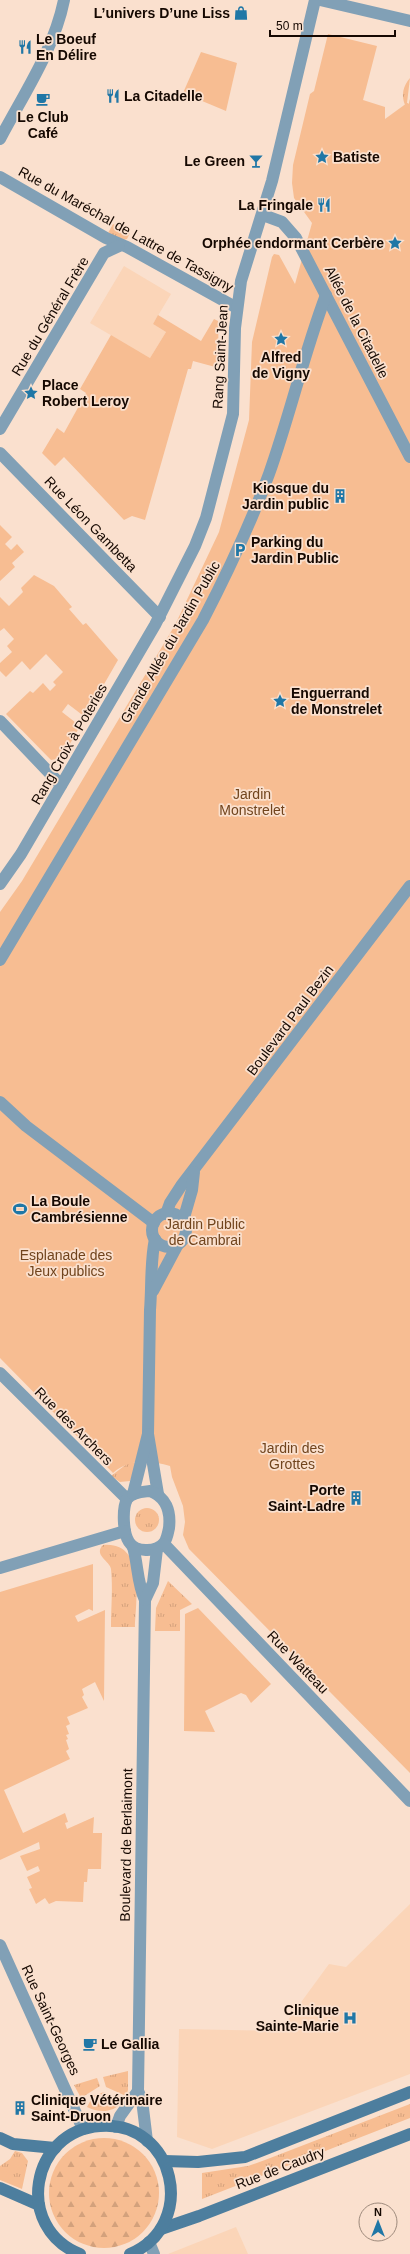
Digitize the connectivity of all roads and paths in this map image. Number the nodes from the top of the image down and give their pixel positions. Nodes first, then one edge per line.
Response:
1 (64, 0) edge
2 (315, 0) edge
3 (320, 0) edge
4 (410, 21) edge
5 (0, 139) edge
6 (0, 177) edge
7 (263, 214) junction
8 (119, 246) junction
9 (326, 295) junction
10 (237, 308) junction
11 (0, 429) edge
12 (0, 453) edge
13 (410, 457) edge
14 (160, 617) junction
15 (0, 721) edge
16 (61, 785) junction
17 (0, 884) edge
18 (410, 886) edge
19 (0, 960) edge
20 (0, 1102) edge
21 (194, 1172) junction
22 (166, 1214) junction
23 (183, 1221) junction
24 (154, 1223) junction
25 (155, 1239) junction
26 (177, 1246) junction
27 (153, 1291) junction
28 (0, 1373) edge
29 (148, 1434) junction
30 (158, 1494) junction
31 (130, 1497) junction
32 (125, 1532) junction
33 (160, 1546) junction
34 (133, 1547) junction
35 (0, 1568) edge
36 (145, 1600) junction
37 (410, 1801) edge
38 (0, 1944) edge
39 (138, 2091) junction
40 (410, 2092) edge
41 (116, 2127) junction
42 (83, 2129) junction
43 (410, 2134) edge
44 (0, 2138) edge
45 (147, 2141) junction
46 (55, 2148) junction
47 (164, 2161) junction
48 (0, 2188) edge
49 (39, 2205) junction
50 (161, 2229) junction
51 (149, 2242) junction
52 (80, 2254) edge
53 (130, 2254) edge
54 (154, 2254) edge

1 - 5 street
2 - 7 street, Rang Saint-Jean
3 - 4 street
6 - 8 street, Rue du Maréchal de Lattre de Tassigny
7 - 9 street, Allée de la Citadelle
7 - 10 street, Rang Saint-Jean
8 - 10 street, Rue du Maréchal de Lattre de Tassigny
8 - 11 street, Rue du Général Frère
9 - 13 street, Allée de la Citadelle
9 - 19 street, Grande Allée du Jardin Public
10 - 14 street, Rang Saint-Jean
12 - 14 street, Rue Léon Gambetta
14 - 16 street, Rang Croix à Poteries
15 - 16 street
16 - 17 street, Rang Croix à Poteries
18 - 21 street, Boulevard Paul Bezin
20 - 24 street
21 - 22 street, Boulevard Paul Bezin
21 - 23 street, Boulevard Paul Bezin
22 - 23 street
22 - 24 street
23 - 26 street
24 - 25 street
25 - 26 street
25 - 27 street
26 - 27 street
27 - 29 street
28 - 31 street, Rue des Archers
29 - 30 street
29 - 31 street
30 - 31 street
30 - 33 street
31 - 32 street
32 - 34 street
32 - 35 street
33 - 34 street
33 - 36 street, Boulevard de Berlaimont
33 - 37 street, Rue Watteau
34 - 36 street, Boulevard de Berlaimont
36 - 39 street, Boulevard de Berlaimont
38 - 42 street, Rue Saint-Georges
39 - 41 street
39 - 45 street, Boulevard de Berlaimont
40 - 47 main road, Rue de Caudry
41 - 42 main road
41 - 45 main road
42 - 46 main road
43 - 50 main road, Rue de Caudry
44 - 46 main road
45 - 47 main road
46 - 49 main road
47 - 50 main road
48 - 49 main road
49 - 52 main road
50 - 51 main road
51 - 53 main road
51 - 54 street

